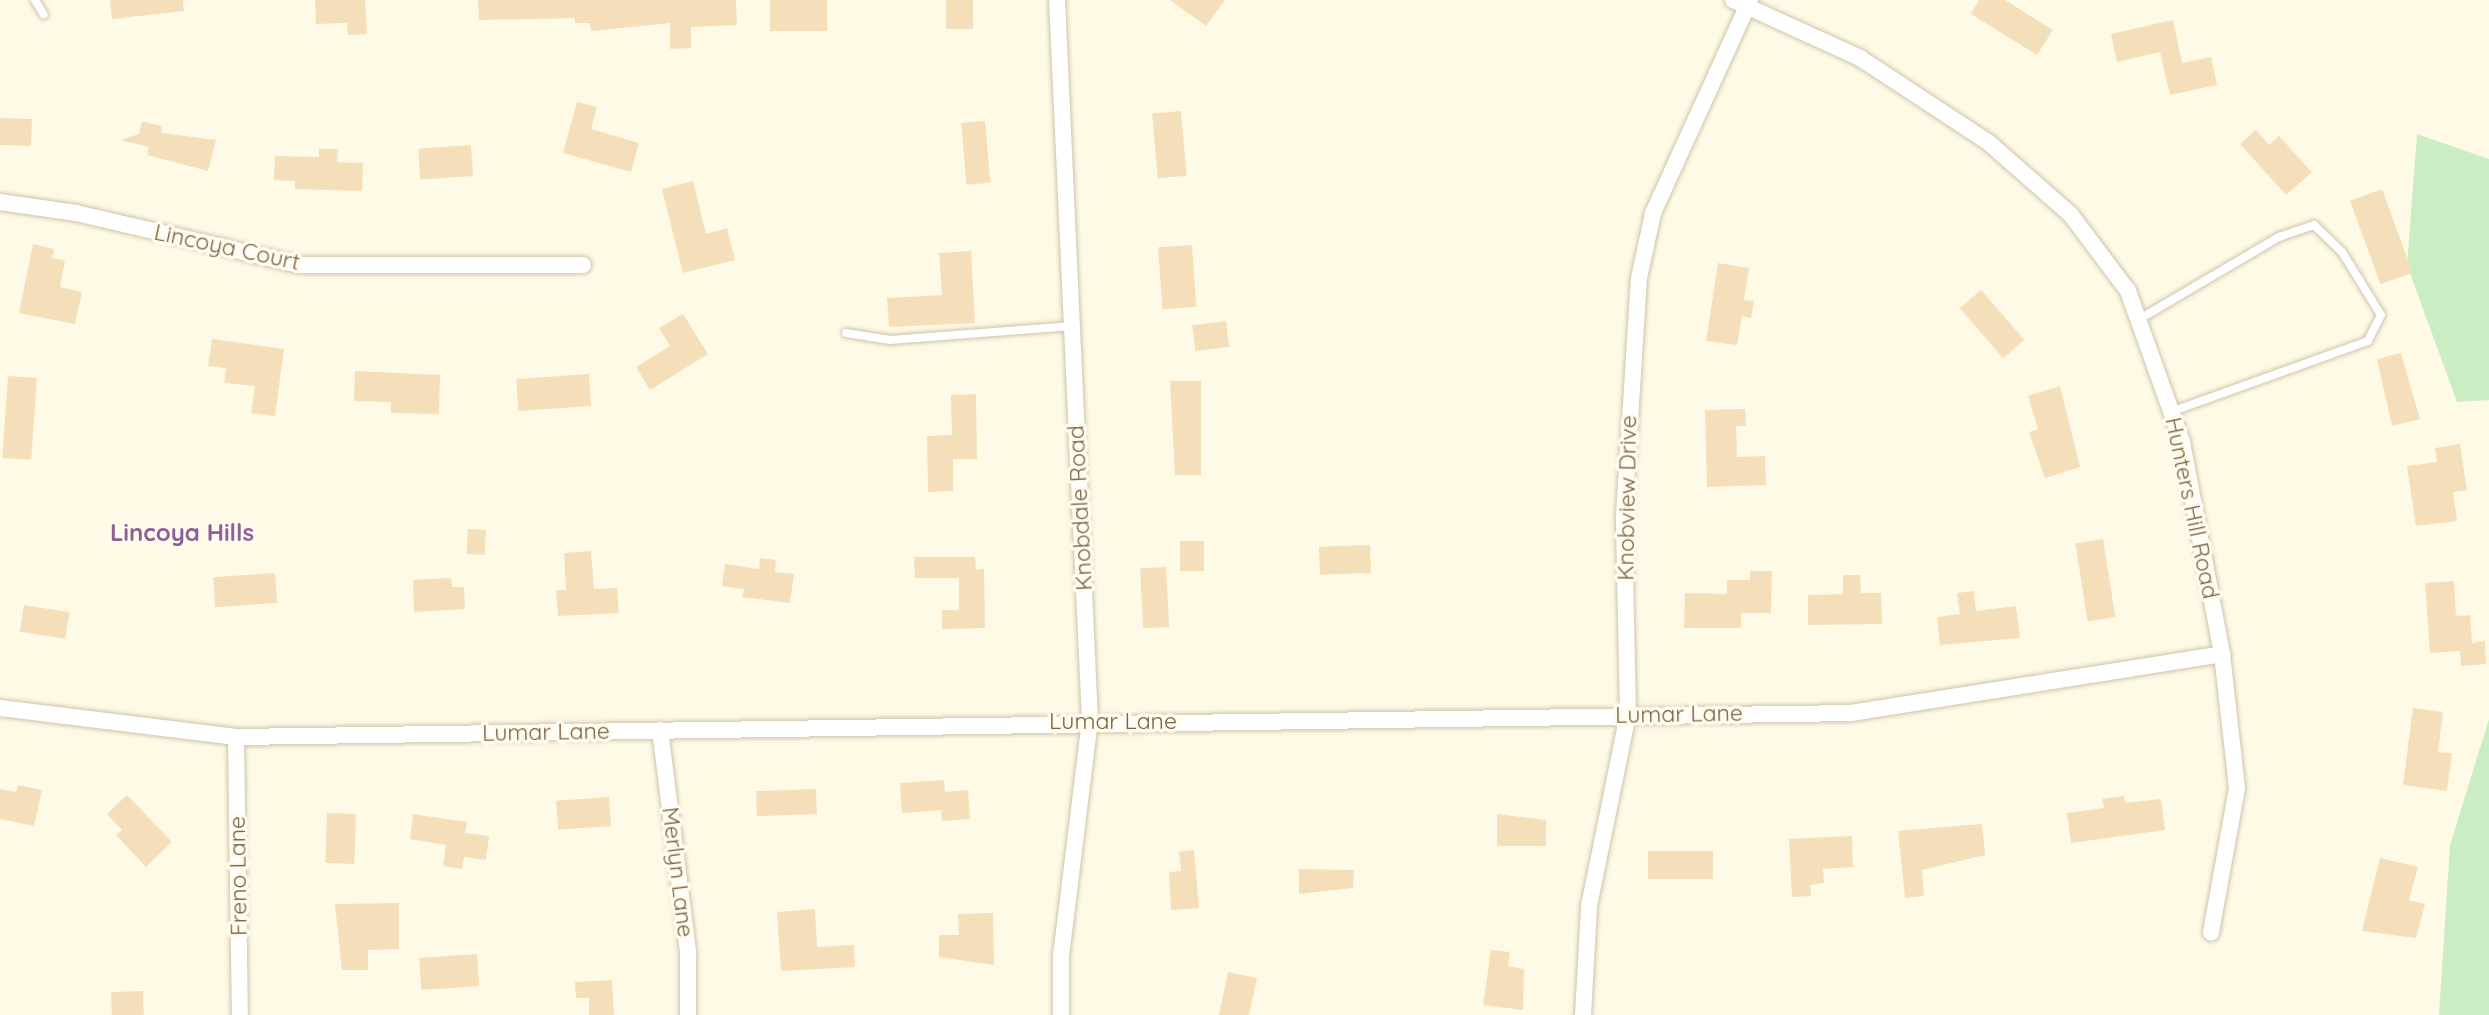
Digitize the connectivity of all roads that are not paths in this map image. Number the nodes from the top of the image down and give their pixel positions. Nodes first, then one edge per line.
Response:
1 (35, 0) edge
2 (1057, 0) edge
3 (1742, 3) edge
4 (44, 15) dead end
5 (0, 202) edge
6 (583, 265) dead end
7 (2138, 320) junction
8 (1072, 326) junction
9 (846, 333) dead end
10 (2171, 412) junction
11 (2222, 654) junction
12 (0, 708) edge
13 (1628, 714) junction
14 (1090, 720) junction
15 (660, 730) junction
16 (236, 737) junction
17 (2211, 933) dead end
18 (240, 1015) edge
19 (688, 1015) edge
20 (1061, 1015) edge
21 (1583, 1015) edge

1 - 4 lane
2 - 8 street, Knobdale Road
3 - 7 street, Hunters Hill Road
3 - 13 street, Knobview Drive
5 - 6 street, Lincoya Court
7 - 10 street, Hunters Hill Road
7 - 10 lane
8 - 9 lane
8 - 14 street, Knobdale Road
10 - 11 street, Hunters Hill Road
11 - 13 street, Lumar Lane
11 - 17 street, Hunters Hill Road
12 - 16 street, Lumar Lane
13 - 14 street, Lumar Lane
13 - 21 street, Knobview Drive
14 - 15 street, Lumar Lane
14 - 20 street, Knobdale Road
15 - 16 street, Lumar Lane
15 - 19 street, Merlyn Lane
16 - 18 street, Freno Lane

